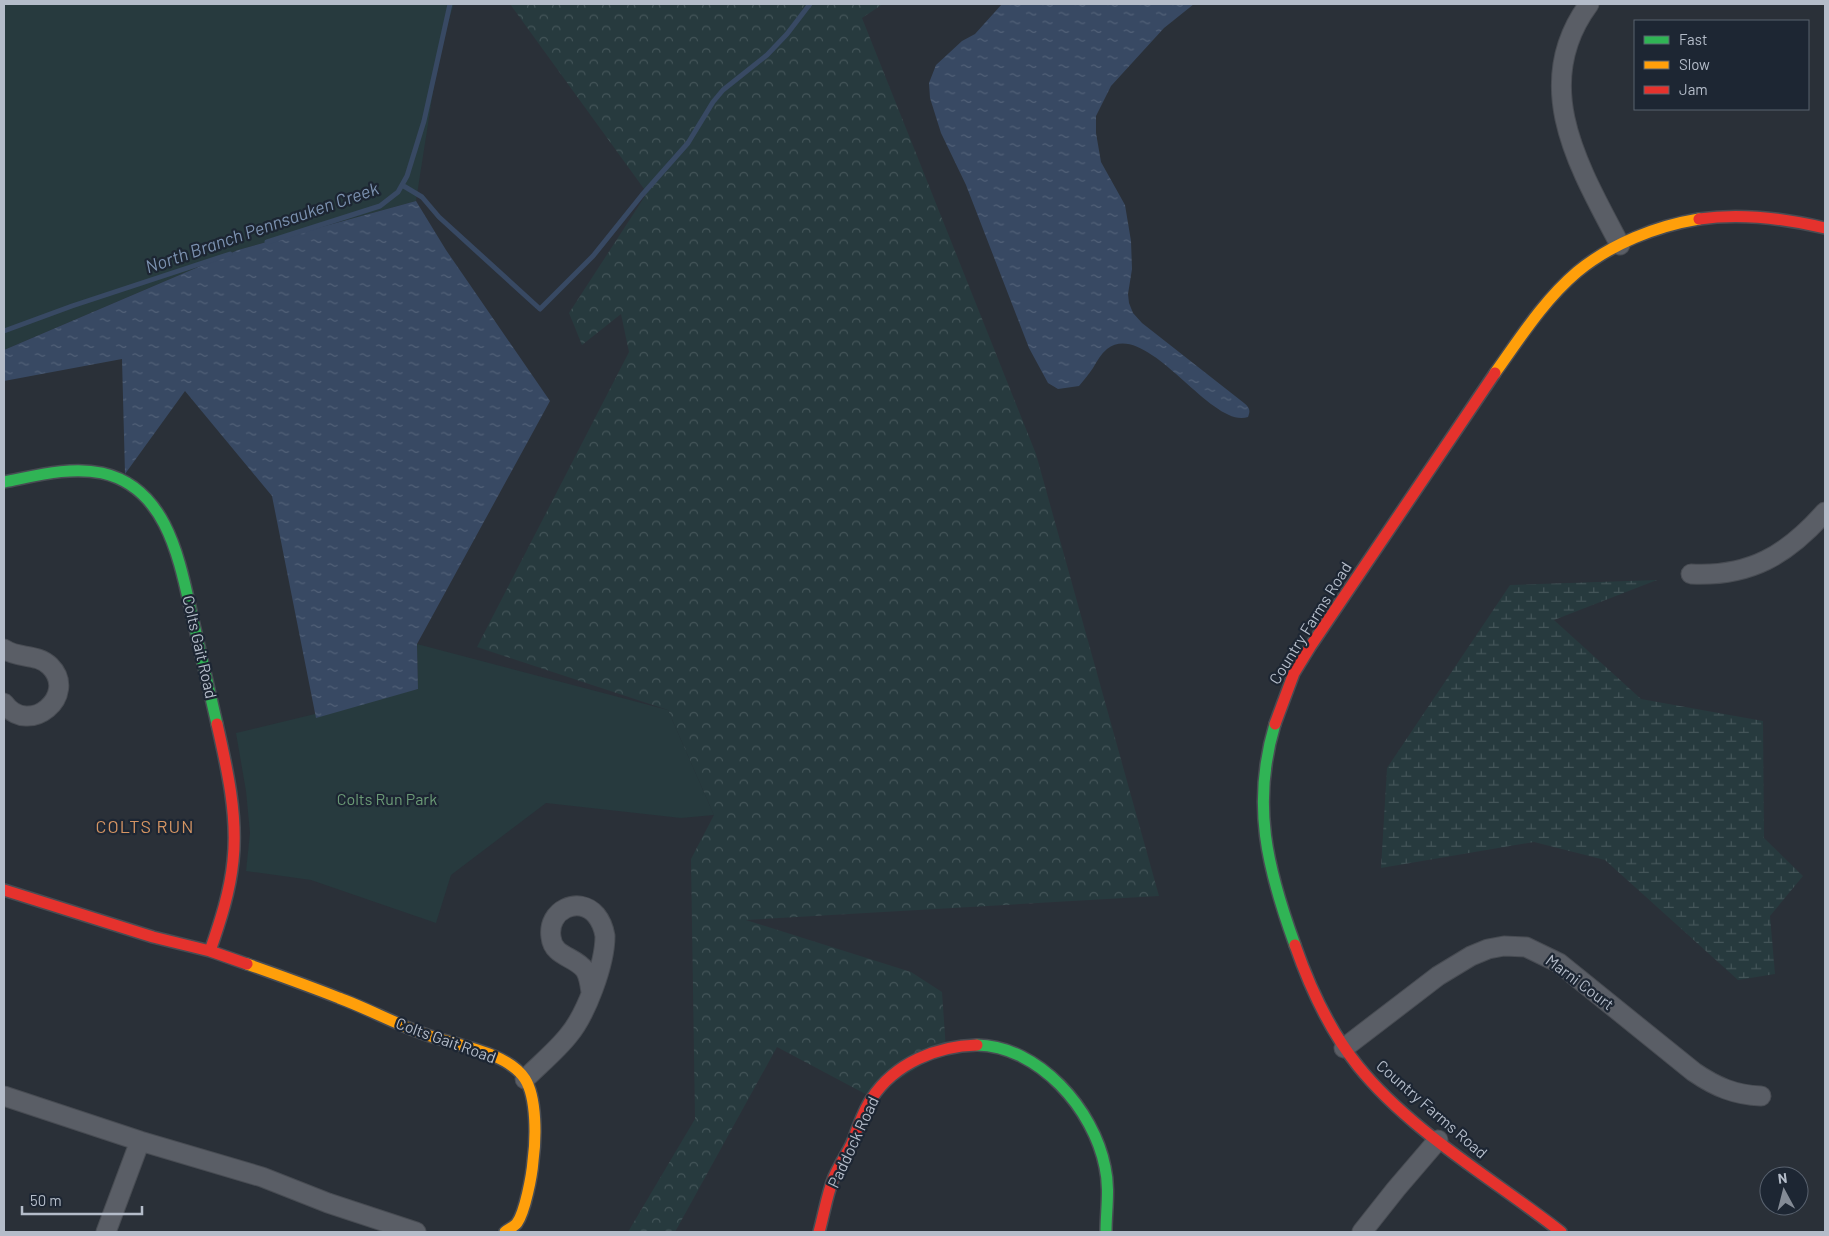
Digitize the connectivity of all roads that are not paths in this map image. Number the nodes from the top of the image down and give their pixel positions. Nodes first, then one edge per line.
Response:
1 (1589, 4) edge
2 (1825, 228) edge
3 (1620, 244) junction
4 (4, 482) edge
5 (1825, 512) edge
6 (1691, 574) dead end
7 (4, 649) edge
8 (4, 703) edge
9 (4, 890) edge
10 (210, 950) junction
11 (591, 992) dead end
12 (1344, 1048) junction
13 (525, 1079) junction
14 (4, 1096) edge
15 (1761, 1096) dead end
16 (1438, 1140) junction
17 (140, 1141) junction
18 (516, 1229) edge
19 (106, 1232) edge
20 (416, 1232) edge
21 (819, 1232) edge
22 (1106, 1232) edge
23 (1362, 1232) edge
24 (1561, 1232) edge

1 - 3 street
2 - 3 street, Country Farms Road
3 - 12 street, Country Farms Road
4 - 10 street, Colts Gait Road
5 - 6 street
7 - 8 street
9 - 10 street, Colts Gait Road
10 - 13 street, Colts Gait Road
11 - 13 street
12 - 15 street, Marni Court
12 - 16 street, Country Farms Road
13 - 18 street
14 - 17 street
16 - 23 street
16 - 24 street, Country Farms Road
17 - 19 street
17 - 20 street
21 - 22 street, Paddock Road

